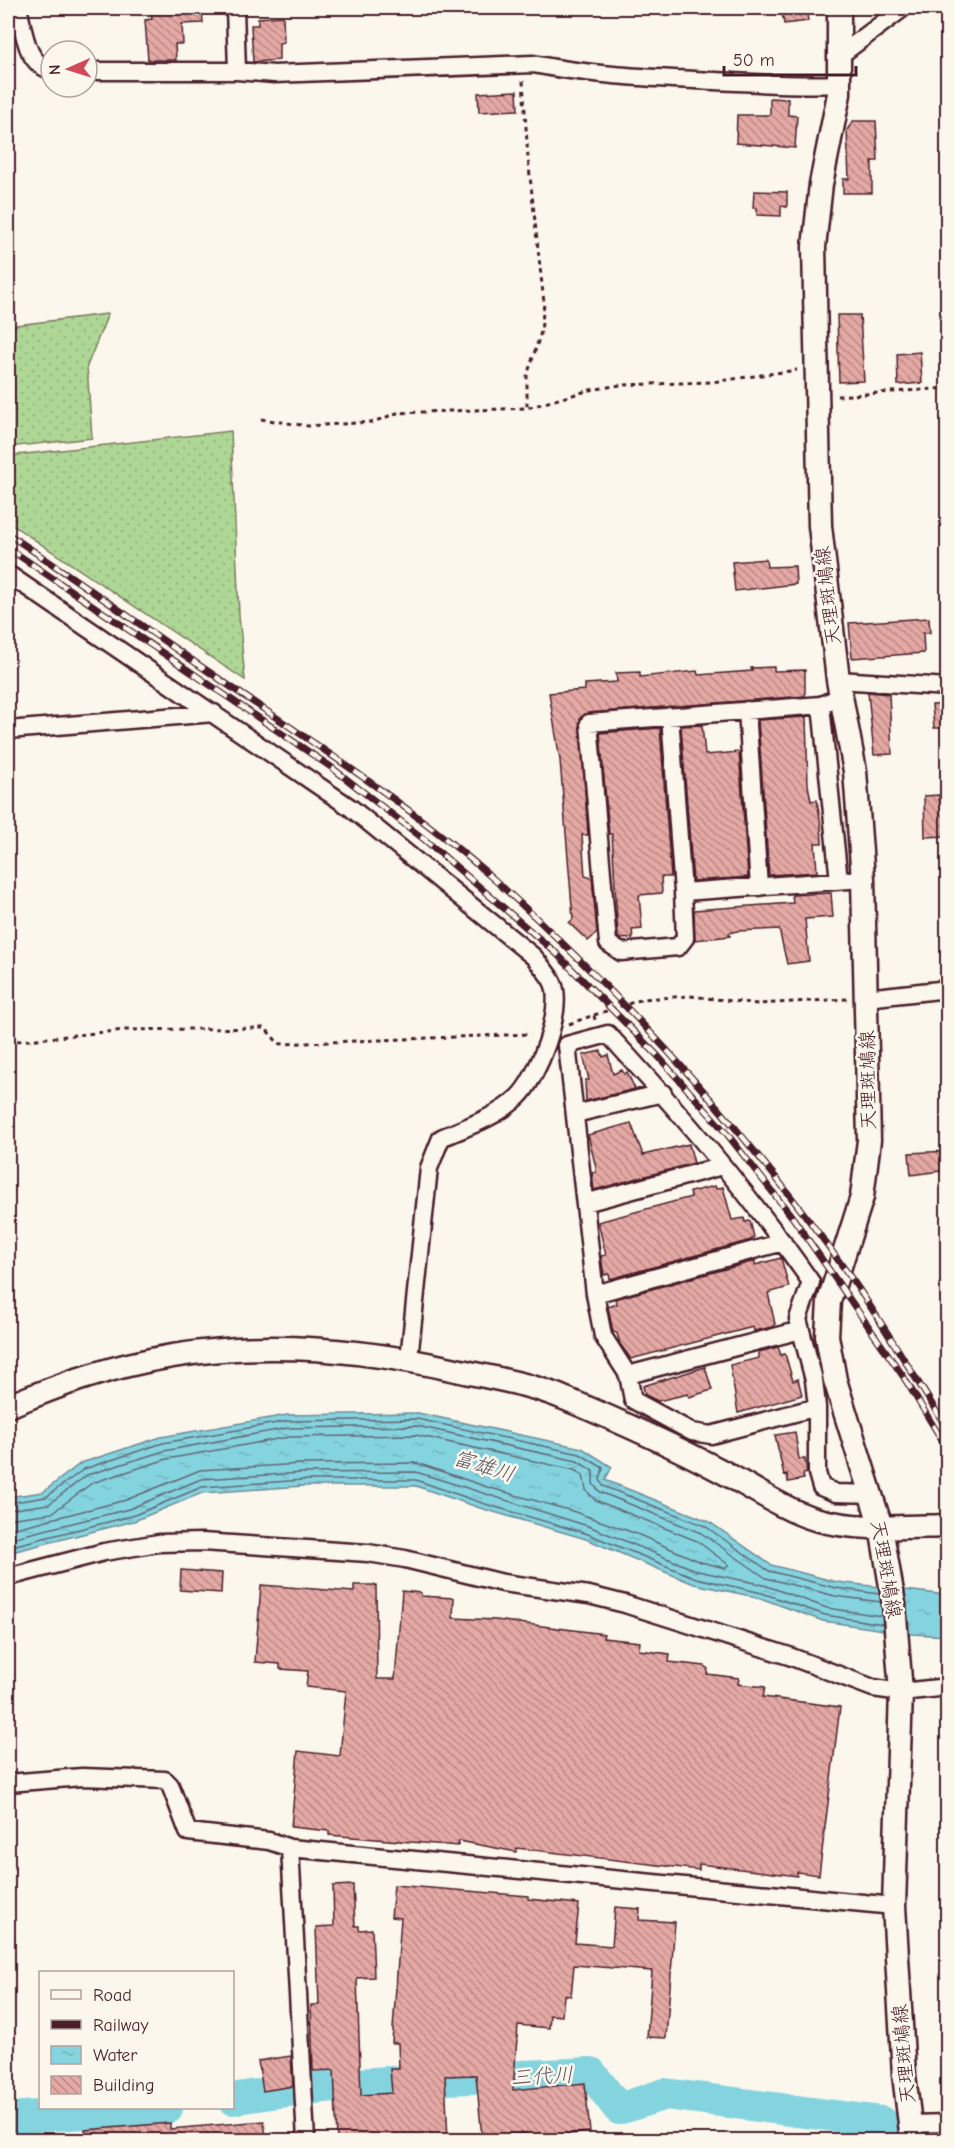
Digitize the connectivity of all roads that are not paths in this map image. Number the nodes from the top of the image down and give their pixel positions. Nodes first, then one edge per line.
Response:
1 (18, 8) edge
2 (235, 8) edge
3 (839, 8) edge
4 (903, 8) edge
5 (839, 56) junction
6 (39, 66) edge
7 (99, 71) edge
8 (237, 71) junction
9 (839, 84) junction
10 (8, 574) edge
11 (948, 687) edge
12 (840, 688) junction
13 (820, 705) junction
14 (747, 710) junction
15 (214, 713) junction
16 (670, 716) junction
17 (8, 730) edge
18 (863, 879) junction
19 (839, 881) junction
20 (759, 887) junction
21 (683, 892) junction
22 (948, 989) edge
23 (866, 998) junction
24 (663, 1093) junction
25 (575, 1114) junction
26 (722, 1166) junction
27 (585, 1203) junction
28 (783, 1242) junction
29 (595, 1294) junction
30 (801, 1330) junction
31 (409, 1359) junction
32 (628, 1375) junction
33 (8, 1406) edge
34 (817, 1407) junction
35 (872, 1494) junction
36 (881, 1527) junction
37 (948, 1527) edge
38 (8, 1577) edge
39 (901, 1686) junction
40 (948, 1687) edge
41 (8, 1784) edge
42 (290, 1848) junction
43 (894, 1906) junction
44 (948, 2123) edge
45 (911, 2132) edge
46 (306, 2140) edge

1 - 6 street
2 - 8 street
3 - 5 main road, 天理斑鳩線
4 - 5 street
5 - 9 main road, 天理斑鳩線
7 - 8 street
8 - 9 street
9 - 12 main road, 天理斑鳩線
10 - 15 street
11 - 12 street
12 - 13 street
12 - 18 main road, 天理斑鳩線
13 - 14 street
13 - 19 street
14 - 16 street
14 - 20 street
15 - 17 street
15 - 31 street
16 - 21 street
16 - 21 street
18 - 19 street
18 - 23 main road, 天理斑鳩線
19 - 20 street
20 - 21 street
22 - 23 street
23 - 35 main road, 天理斑鳩線
24 - 25 street
24 - 25 street
24 - 26 street
25 - 27 street
26 - 27 street
26 - 28 street
27 - 29 street
28 - 29 street
28 - 30 street
29 - 32 street
30 - 32 street
30 - 34 street
31 - 33 main road
31 - 36 main road
32 - 34 street
34 - 35 street
35 - 36 main road, 天理斑鳩線
36 - 37 main road
36 - 39 main road, 天理斑鳩線
38 - 39 street
39 - 40 street
39 - 43 main road, 天理斑鳩線
41 - 42 street
42 - 43 street
42 - 46 street
43 - 45 main road, 天理斑鳩線
44 - 45 street

